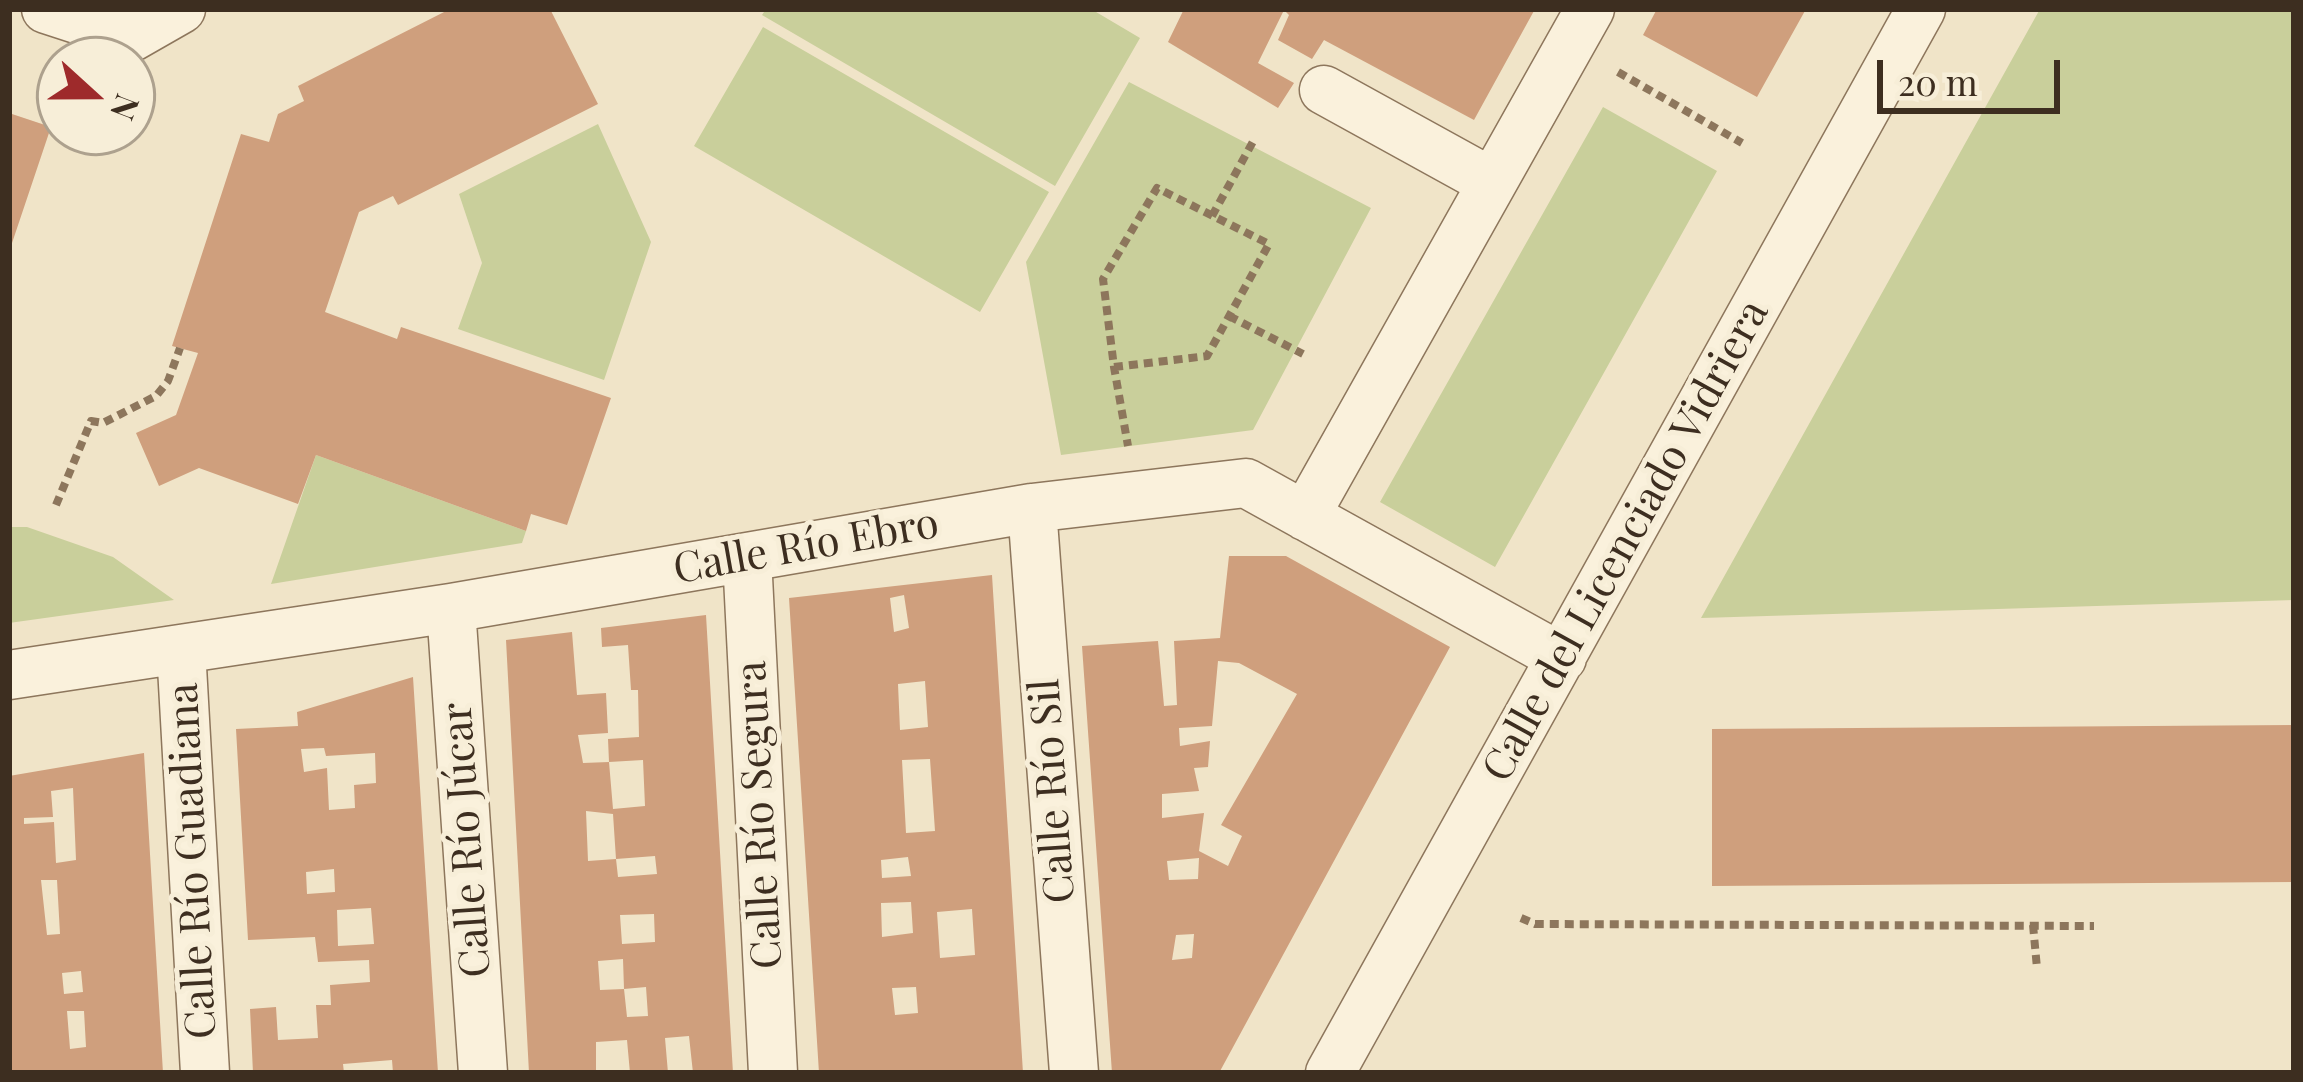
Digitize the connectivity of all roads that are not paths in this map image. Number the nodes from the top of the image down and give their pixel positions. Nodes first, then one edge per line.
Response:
1 (46, 9) edge
2 (181, 9) edge
3 (1589, 9) edge
4 (1921, 9) edge
5 (1324, 90) dead end
6 (1491, 182) junction
7 (1033, 508) junction
8 (1305, 516) junction
9 (747, 557) junction
10 (451, 608) junction
11 (181, 649) junction
12 (1562, 658) junction
13 (9, 675) edge
14 (205, 1073) edge
15 (483, 1073) edge
16 (772, 1073) edge
17 (1074, 1073) edge
18 (1330, 1073) edge

1 - 2 street
3 - 6 street
4 - 12 street, Calle del Licenciado Vidriera
5 - 6 street
6 - 8 street
7 - 8 street, Calle Río Ebro
7 - 9 street, Calle Río Ebro
7 - 17 street, Calle Río Sil
8 - 12 street, Calle Río Ebro
9 - 10 street, Calle Río Ebro
9 - 16 street, Calle Río Segura
10 - 11 street, Calle Río Ebro
10 - 15 street, Calle Río Júcar
11 - 13 street, Calle Río Ebro
11 - 14 street, Calle Río Guadiana
12 - 18 street, Calle del Licenciado Vidriera

